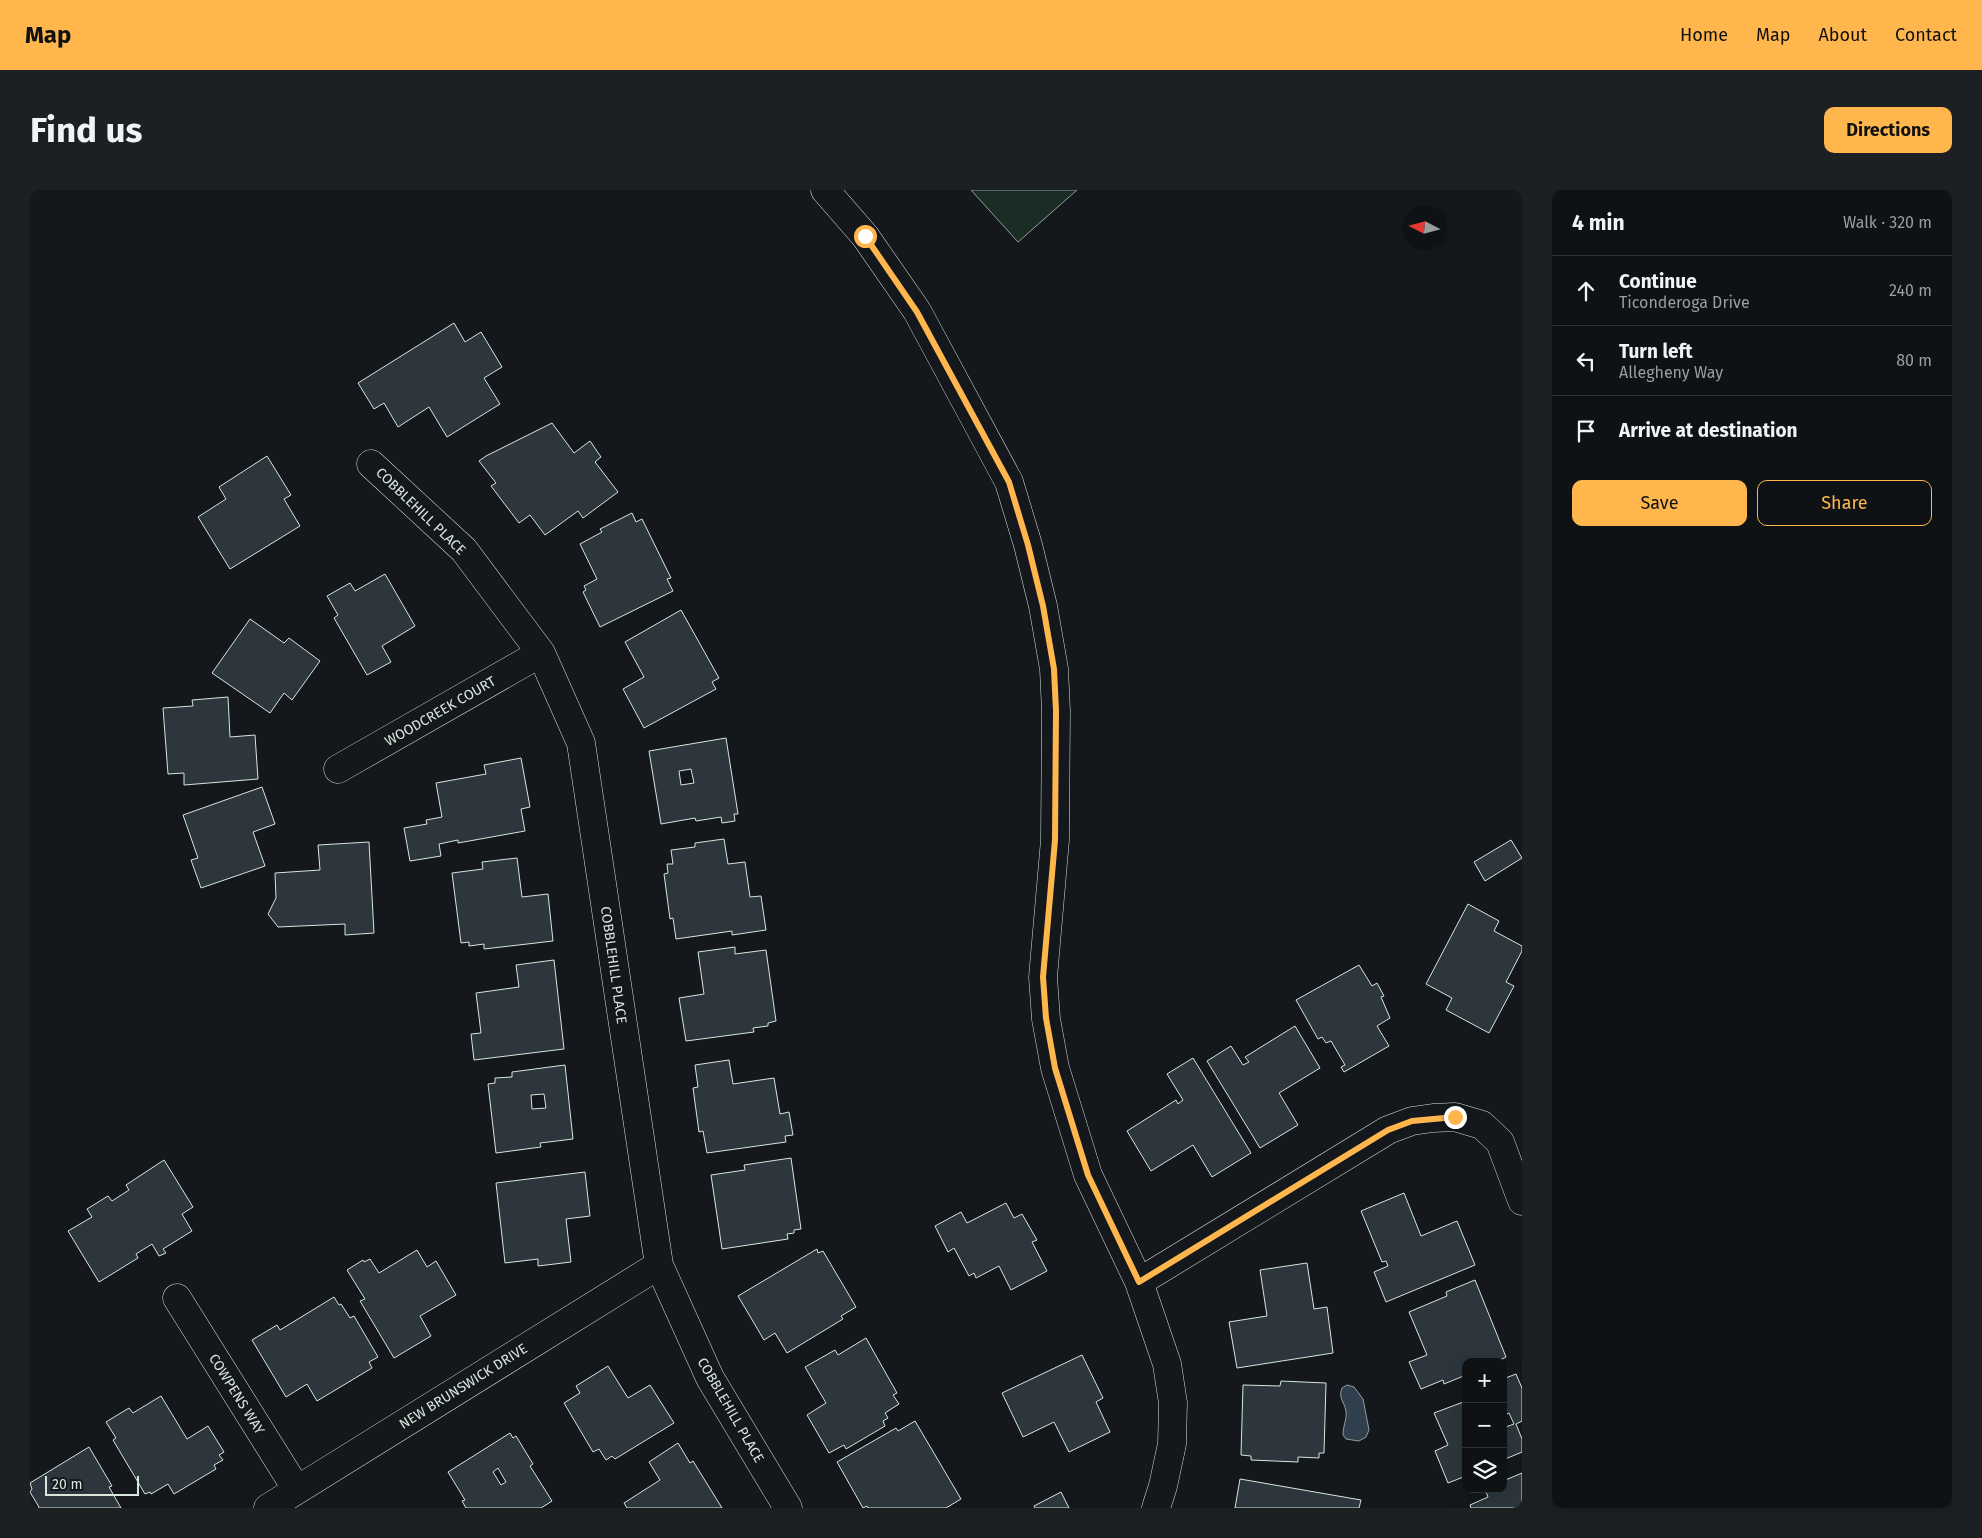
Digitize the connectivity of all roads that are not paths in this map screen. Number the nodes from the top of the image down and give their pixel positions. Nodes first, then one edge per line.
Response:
1 (825, 190) edge
2 (371, 464) dead end
3 (542, 653) junction
4 (338, 769) dead end
5 (1522, 1201) edge
6 (659, 1265) junction
7 (1139, 1282) junction
8 (177, 1298) dead end
9 (297, 1490) junction
10 (268, 1508) edge
11 (788, 1508) edge
12 (1156, 1508) edge

1 - 7 street
2 - 3 street, COBBLEHILL PLACE
3 - 4 street, WOODCREEK COURT
3 - 6 street, COBBLEHILL PLACE
5 - 7 street
6 - 9 street, NEW BRUNSWICK DRIVE
6 - 11 street, COBBLEHILL PLACE
7 - 12 street
8 - 9 street, COWPENS WAY
9 - 10 street, NEW BRUNSWICK DRIVE

